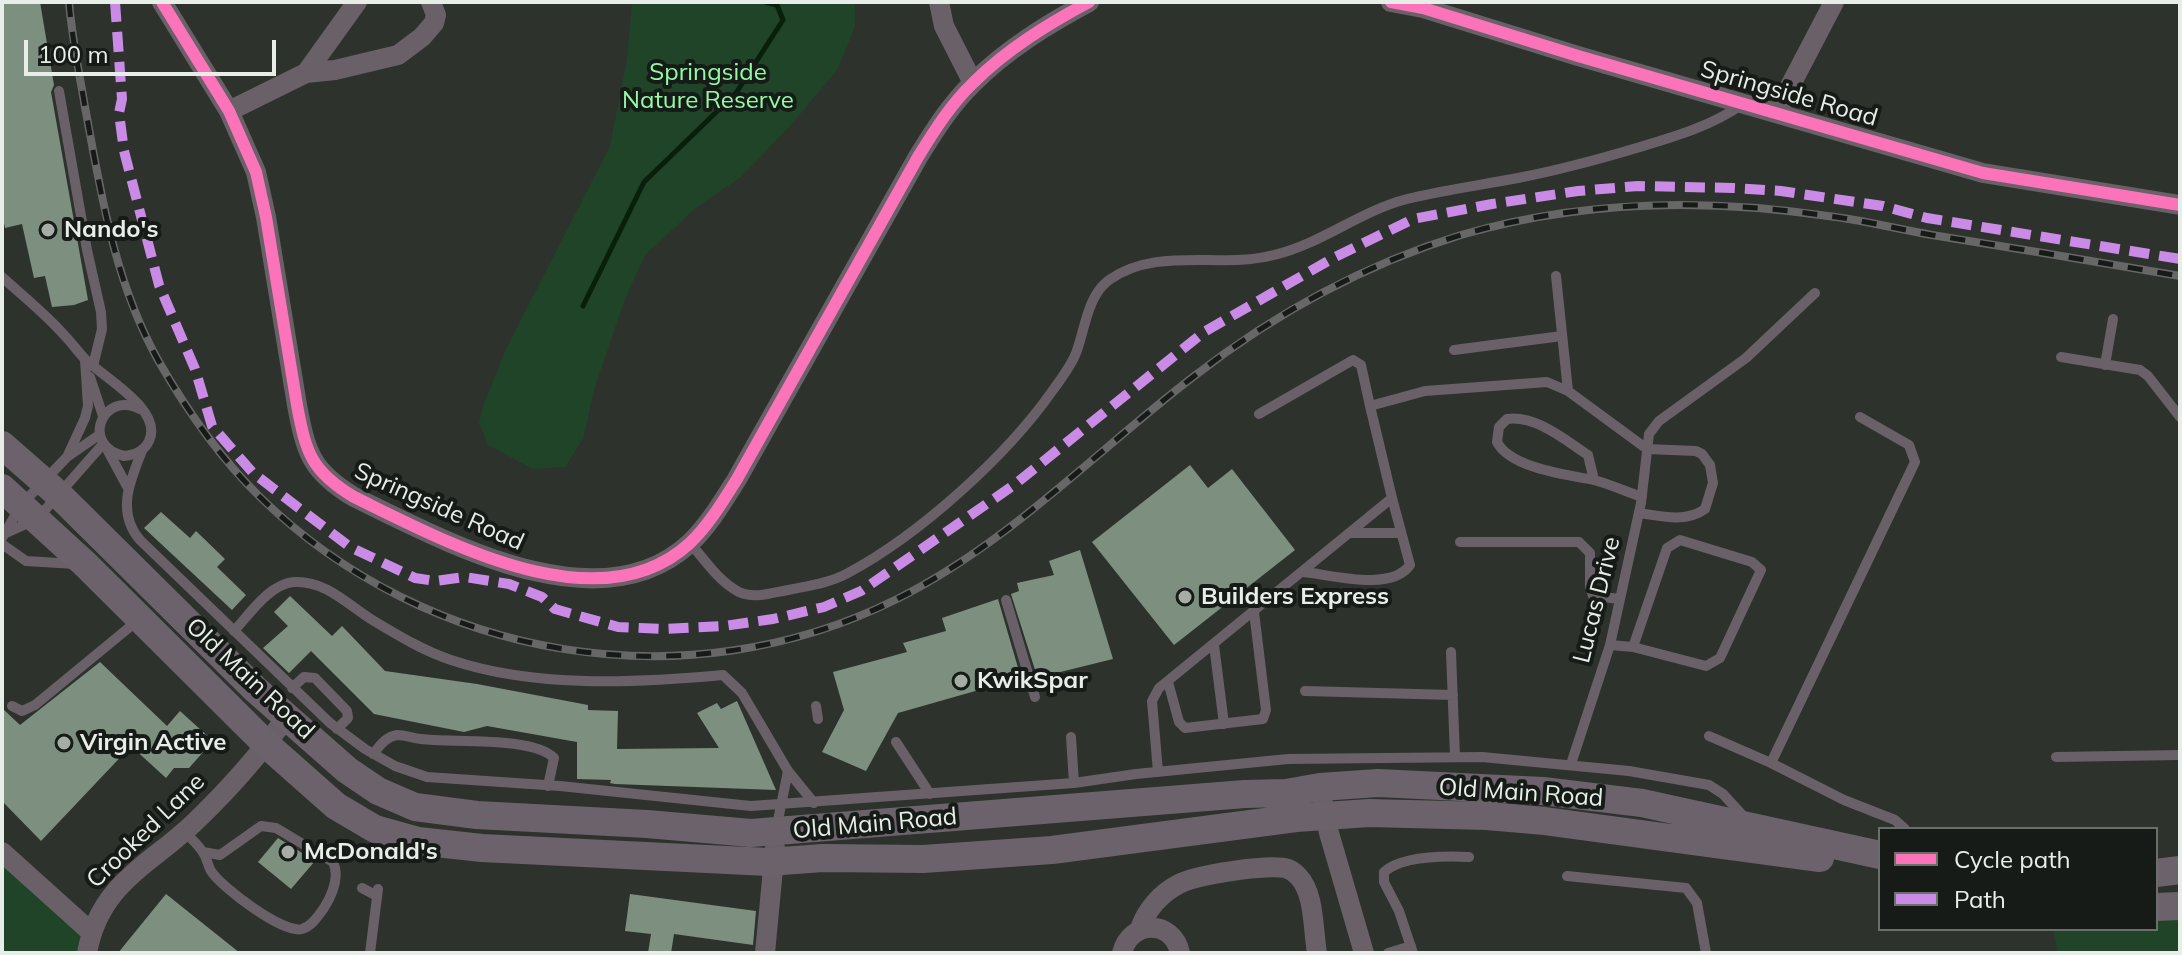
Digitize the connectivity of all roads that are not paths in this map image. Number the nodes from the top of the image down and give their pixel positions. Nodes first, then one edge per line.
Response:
1 (162, 2) edge
2 (357, 2) edge
3 (431, 2) edge
4 (939, 2) edge
5 (1089, 2) edge
6 (1391, 2) edge
7 (1834, 2) edge
8 (306, 73) junction
9 (973, 83) junction
10 (59, 91) dead end
11 (1744, 103) junction
12 (229, 111) junction
13 (1776, 113) junction
14 (2180, 205) edge
15 (1556, 276) dead end
16 (2, 277) edge
17 (1815, 293) dead end
18 (2113, 319) dead end
19 (1562, 336) junction
20 (1454, 350) dead end
21 (2061, 357) dead end
22 (89, 363) junction
23 (2105, 365) junction
24 (1568, 391) junction
25 (1370, 406) junction
26 (140, 409) junction
27 (1259, 414) dead end
28 (103, 416) junction
29 (1860, 417) dead end
30 (2180, 417) edge
31 (103, 442) junction
32 (2, 445) edge
33 (1647, 446) junction
34 (142, 451) junction
35 (67, 457) junction
36 (1594, 480) junction
37 (51, 487) junction
38 (128, 488) junction
39 (1642, 497) junction
40 (1392, 498) junction
41 (20, 504) edge
42 (1639, 513) junction
43 (1350, 533) junction
44 (1401, 533) junction
45 (3, 539) edge
46 (1460, 542) dead end
47 (690, 543) junction
48 (85, 564) junction
49 (1304, 572) junction
50 (1620, 599) junction
51 (1006, 600) dead end
52 (1254, 612) junction
53 (139, 619) junction
54 (234, 631) junction
55 (1214, 645) junction
56 (1610, 645) junction
57 (1633, 647) junction
58 (1451, 652) dead end
59 (1168, 682) junction
60 (292, 688) junction
61 (1305, 691) dead end
62 (1453, 695) junction
63 (1035, 697) dead end
64 (12, 706) dead end
65 (816, 706) dead end
66 (287, 716) junction
67 (818, 719) dead end
68 (1224, 724) junction
69 (337, 729) junction
70 (1709, 736) dead end
71 (1071, 737) dead end
72 (896, 742) dead end
73 (267, 745) junction
74 (373, 754) junction
75 (2180, 755) edge
76 (1455, 757) junction
77 (2056, 757) dead end
78 (1316, 758) junction
79 (1771, 763) junction
80 (1571, 764) junction
81 (788, 771) junction
82 (1158, 772) junction
83 (1074, 783) junction
84 (548, 786) junction
85 (1320, 787) junction
86 (930, 794) junction
87 (814, 803) junction
88 (1326, 815) junction
89 (779, 818) junction
90 (1752, 825) junction
91 (1903, 827) edge
92 (184, 831) junction
93 (2, 852) edge
94 (203, 852) junction
95 (1878, 855) edge
96 (1469, 857) dead end
97 (774, 861) junction
98 (1878, 867) edge
99 (2180, 870) edge
100 (2158, 873) edge
101 (1567, 876) dead end
102 (362, 888) dead end
103 (2180, 906) edge
104 (2158, 907) edge
105 (1140, 929) junction
106 (90, 943) edge
107 (1412, 949) edge
108 (370, 953) edge
109 (765, 953) edge
110 (1122, 953) edge
111 (1180, 953) edge
112 (1317, 953) edge
113 (1364, 953) edge
114 (1388, 953) edge
115 (1706, 953) edge

1 - 12 street, Springside Road
2 - 8 street
3 - 8 street
4 - 9 street
5 - 9 street, Springside Road
6 - 11 street, Springside Road
7 - 13 street
8 - 12 street
9 - 47 street, Springside Road
10 - 22 lane
11 - 13 street, Springside Road
11 - 47 lane
12 - 47 street, Springside Road
13 - 14 street, Springside Road
15 - 19 lane
16 - 22 lane
17 - 33 lane
18 - 23 lane
19 - 20 lane
19 - 24 lane
21 - 23 lane
22 - 26 lane
22 - 28 lane
22 - 35 lane
23 - 30 lane
24 - 25 lane
24 - 33 lane
25 - 27 lane
25 - 40 lane
26 - 28 lane
26 - 34 lane
28 - 31 lane
29 - 79 lane
31 - 34 lane
31 - 35 lane
31 - 37 lane
31 - 38 lane
32 - 37 main road, Old Main Road
33 - 39 lane, Lucas Drive
33 - 42 lane
34 - 38 lane
35 - 37 lane
36 - 36 lane
36 - 39 lane
37 - 41 lane
37 - 41 lane
37 - 66 main road, Old Main Road
38 - 54 lane
39 - 42 lane, Lucas Drive
40 - 43 lane
40 - 44 lane
41 - 45 lane
41 - 45 lane
41 - 48 main road, Old Main Road
42 - 50 lane, Lucas Drive
43 - 44 lane
43 - 49 lane
44 - 49 lane
45 - 48 lane
46 - 50 lane
48 - 53 main road, Old Main Road
49 - 52 lane
50 - 56 lane, Lucas Drive
51 - 63 lane
52 - 55 lane
52 - 68 lane
53 - 64 lane
53 - 73 main road, Old Main Road
54 - 60 lane
54 - 81 lane
55 - 59 lane
55 - 68 lane
56 - 57 lane
56 - 80 lane, Lucas Drive
57 - 57 lane
58 - 62 lane
59 - 68 lane
59 - 82 lane
60 - 69 lane
60 - 69 lane
61 - 62 lane
62 - 76 lane
65 - 67 lane
66 - 73 street, Crooked Lane
66 - 89 main road, Old Main Road
69 - 74 lane
70 - 79 lane
71 - 83 lane
72 - 86 lane
73 - 92 street, Crooked Lane
73 - 97 main road, Old Main Road
74 - 84 lane
74 - 84 lane
75 - 77 lane
76 - 78 lane
76 - 80 lane
78 - 82 lane
78 - 85 lane
79 - 91 lane
80 - 90 lane
81 - 87 lane
81 - 89 lane
82 - 83 lane
83 - 86 lane
84 - 89 lane
85 - 88 street
85 - 89 main road, Old Main Road
85 - 90 main road, Old Main Road
86 - 87 lane
87 - 89 lane
88 - 97 main road, Old Main Road
88 - 98 main road, Old Main Road
88 - 113 street
89 - 97 street
90 - 95 main road, Old Main Road
92 - 94 lane
92 - 106 street, Crooked Lane
93 - 106 street
94 - 94 lane
96 - 107 lane
97 - 109 street
99 - 100 main road
101 - 115 lane
102 - 108 lane
103 - 104 main road
105 - 110 street
105 - 111 street
105 - 112 street
107 - 114 lane

